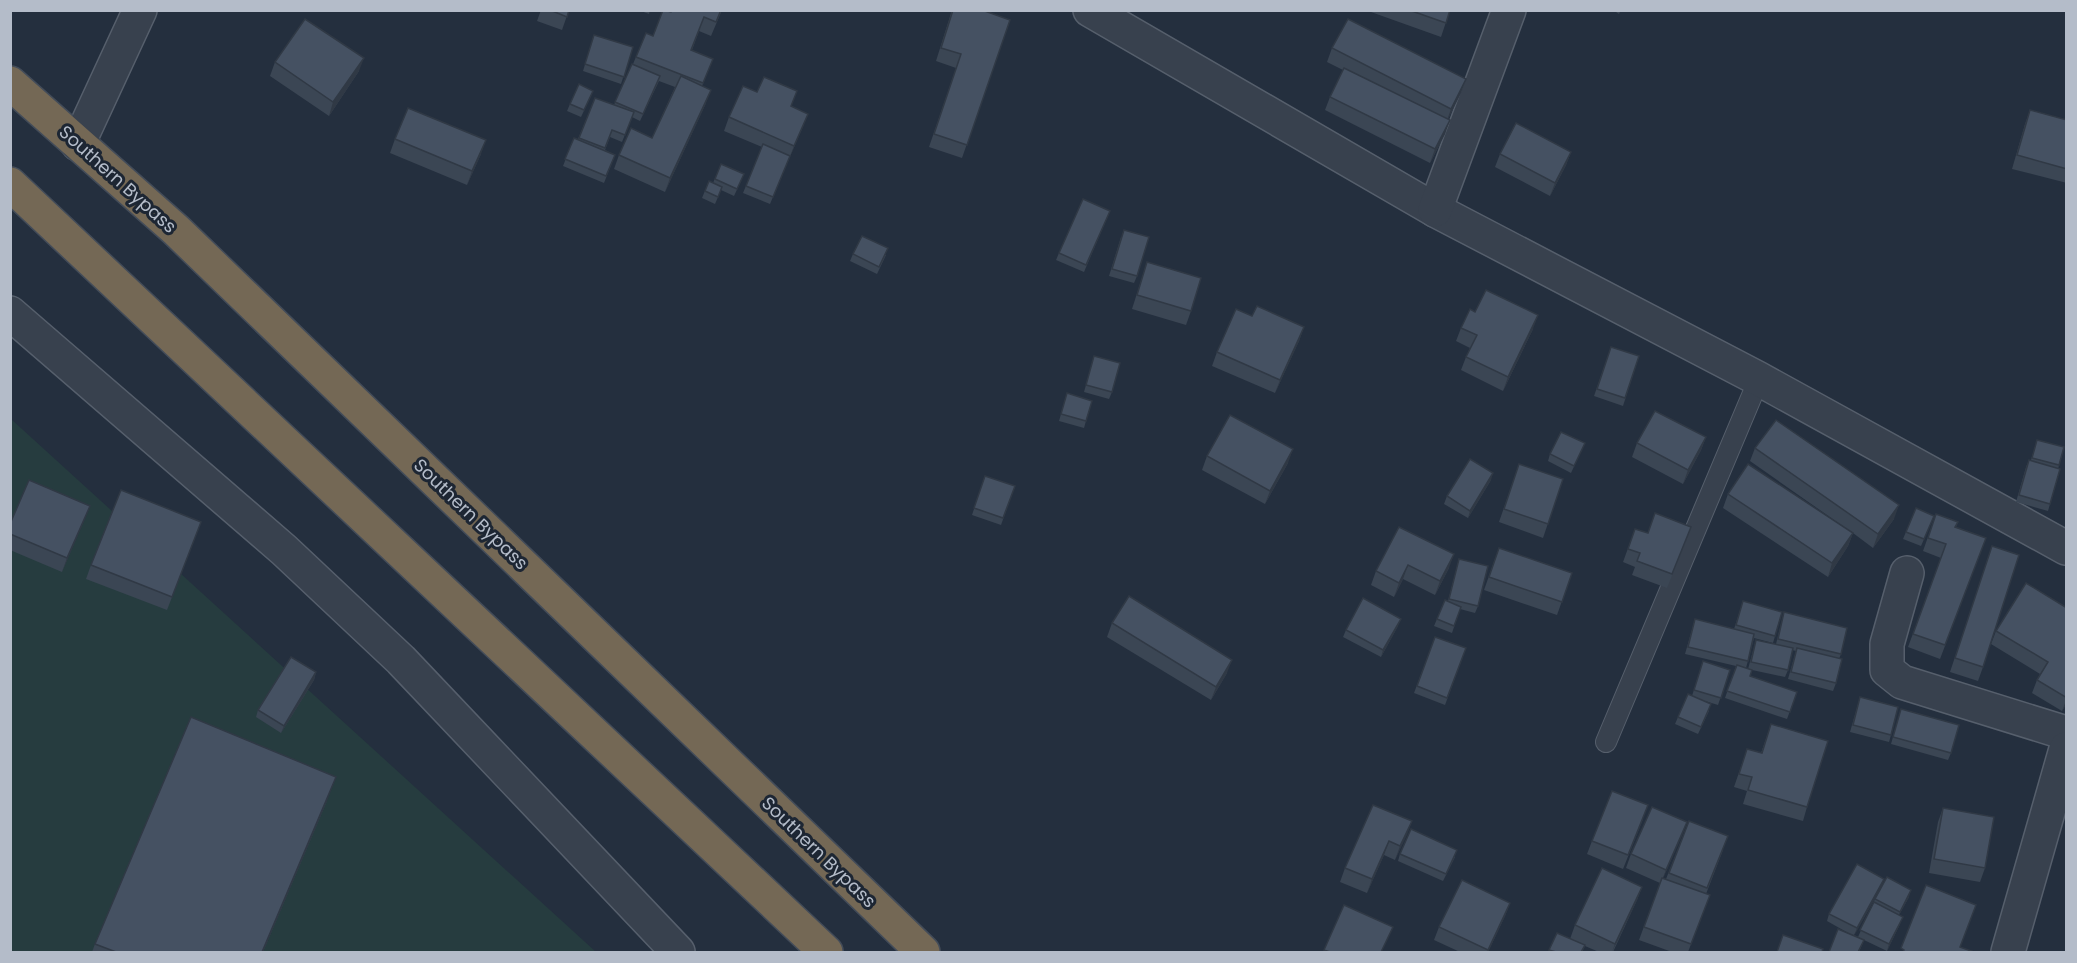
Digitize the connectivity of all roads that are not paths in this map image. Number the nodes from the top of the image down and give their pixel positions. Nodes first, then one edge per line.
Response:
1 (140, 10) edge
2 (1090, 10) edge
3 (1509, 10) edge
4 (10, 83) edge
5 (78, 144) junction
6 (10, 184) edge
7 (1435, 210) junction
8 (10, 313) edge
9 (1760, 379) junction
10 (2067, 548) edge
11 (1907, 573) dead end
12 (2067, 734) edge
13 (1606, 742) dead end
14 (2067, 749) edge
15 (678, 952) edge
16 (826, 952) edge
17 (923, 952) edge
18 (2008, 952) edge

1 - 5 street
2 - 7 street
3 - 7 street
4 - 5 highway, Southern Bypass
5 - 17 highway, Southern Bypass
6 - 16 highway
7 - 9 street
8 - 15 street
9 - 10 street
9 - 13 lane
11 - 12 street
14 - 18 street

